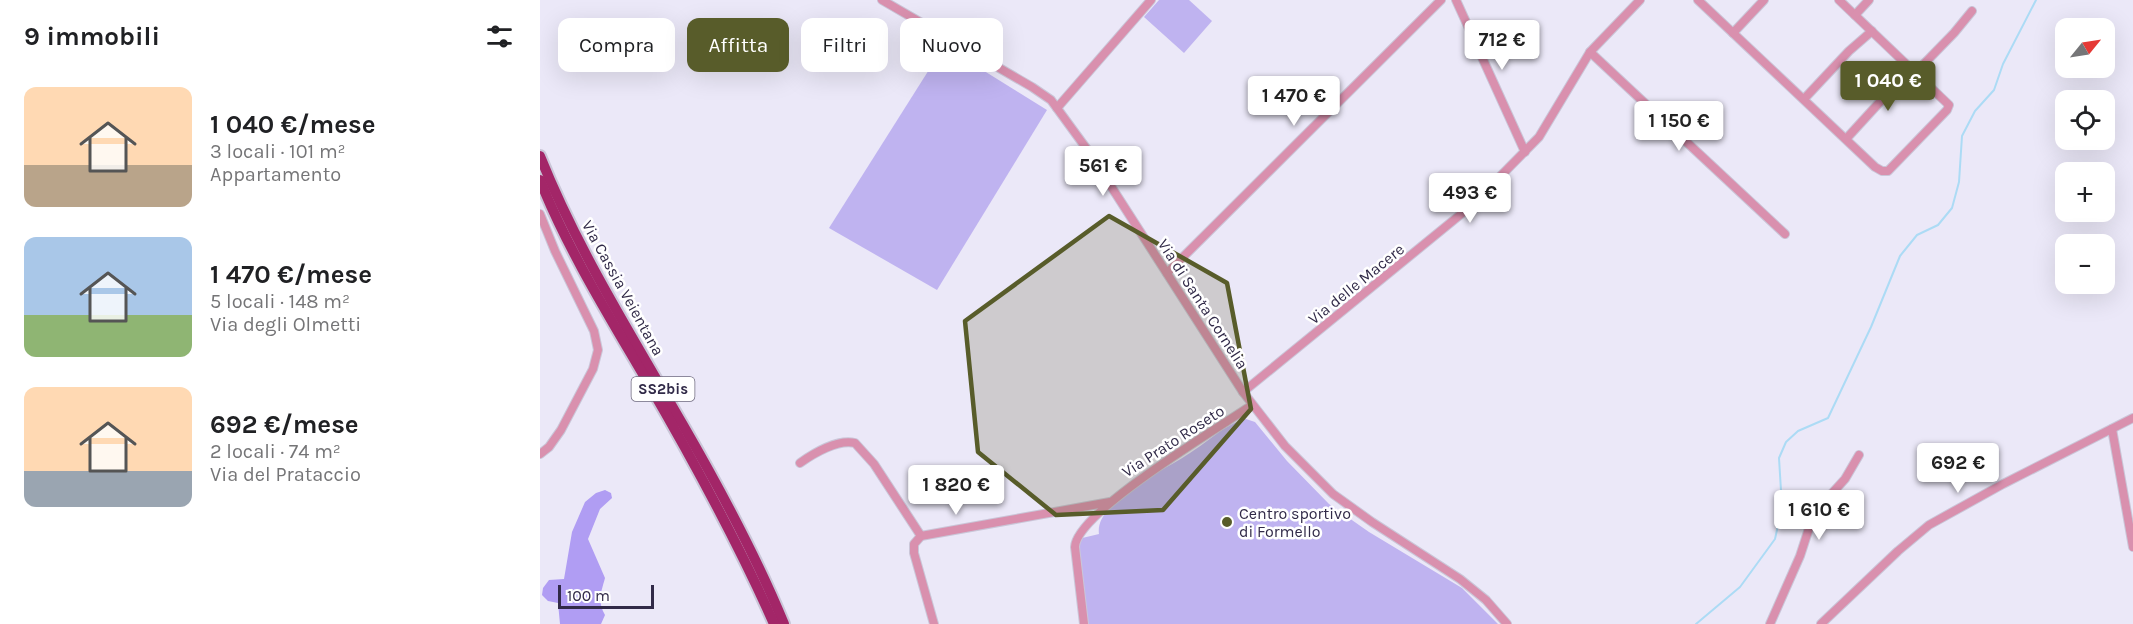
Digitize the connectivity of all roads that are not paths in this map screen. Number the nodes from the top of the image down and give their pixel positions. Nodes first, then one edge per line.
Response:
1 (882, 0) edge
2 (1151, 0) edge
3 (1441, 0) edge
4 (1456, 0) edge
5 (1640, 0) edge
6 (1698, 0) edge
7 (1764, 0) edge
8 (1839, 0) edge
9 (1869, 0) edge
10 (1972, 11) dead end
11 (1855, 15) junction
12 (1872, 31) junction
13 (1733, 33) junction
14 (1590, 51) junction
15 (1913, 70) junction
16 (1804, 99) junction
17 (1057, 108) junction
18 (1846, 139) junction
19 (1525, 152) junction
20 (540, 156) edge
21 (540, 180) edge
22 (540, 214) edge
23 (1785, 234) dead end
24 (1167, 273) junction
25 (1243, 392) junction
26 (1252, 405) junction
27 (2133, 418) edge
28 (2112, 429) junction
29 (540, 454) edge
30 (1859, 455) dead end
31 (800, 463) dead end
32 (1110, 502) junction
33 (921, 536) junction
34 (2133, 547) edge
35 (774, 624) edge
36 (784, 624) edge
37 (934, 624) edge
38 (1084, 624) edge
39 (1507, 624) edge
40 (1770, 624) edge
41 (1821, 624) edge

1 - 17 street, Via di Santa Cornelia
2 - 17 street
3 - 24 street
4 - 19 street
5 - 14 street, Via delle Macere
6 - 13 street
7 - 13 street
8 - 11 street
9 - 11 street
10 - 15 street
11 - 12 street
12 - 15 street
12 - 16 street
13 - 16 street
14 - 19 street, Via delle Macere
14 - 23 street
15 - 18 street
15 - 18 street
16 - 18 street
17 - 24 street, Via di Santa Cornelia
19 - 25 street, Via delle Macere
20 - 36 highway, Via Cassia Veientana / SS2bis
21 - 35 highway, Via Cassia Veientana / SS2bis
22 - 29 street
24 - 25 street, Via di Santa Cornelia
25 - 26 street, Via di Santa Cornelia
26 - 32 street, Via Prato Roseto
26 - 39 street, Via di Santa Cornelia
27 - 28 street
28 - 34 street
28 - 41 street
30 - 40 street
31 - 33 street
32 - 33 street, Via Prato Roseto
32 - 38 street, Via Prato Roseto
33 - 37 street

